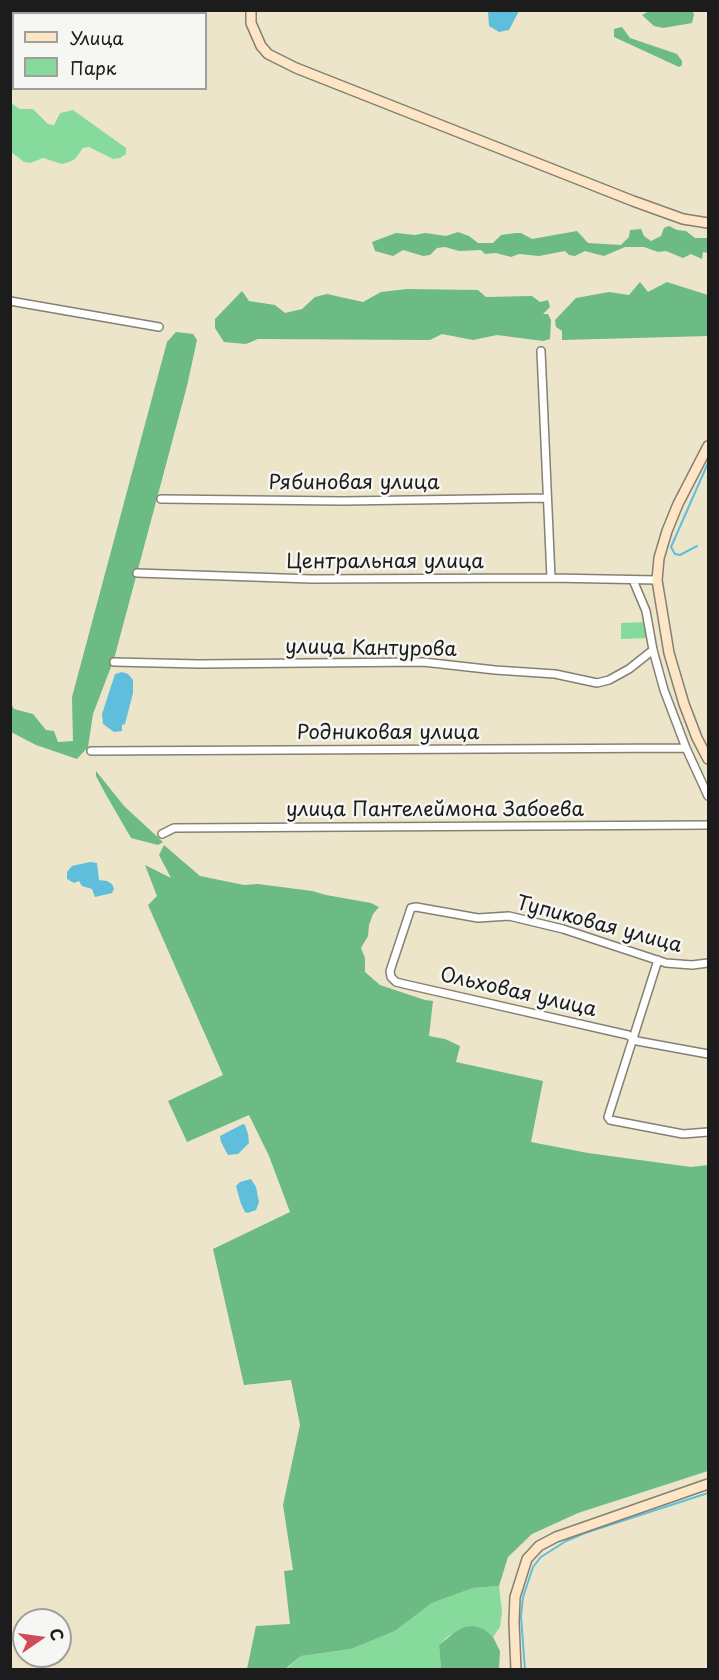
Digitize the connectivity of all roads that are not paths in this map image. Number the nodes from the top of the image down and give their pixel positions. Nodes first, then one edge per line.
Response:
1 (251, 10) edge
2 (708, 224) edge
3 (10, 301) edge
4 (159, 327) dead end
5 (541, 351) dead end
6 (708, 446) edge
7 (547, 498) junction
8 (160, 499) dead end
9 (137, 573) dead end
10 (551, 578) junction
11 (633, 580) junction
12 (657, 580) junction
13 (653, 650) junction
14 (114, 662) dead end
15 (686, 748) junction
16 (91, 751) dead end
17 (708, 759) edge
18 (708, 796) edge
19 (708, 825) edge
20 (162, 834) dead end
21 (411, 908) joint
22 (658, 960) junction
23 (708, 963) edge
24 (632, 1038) junction
25 (708, 1054) edge
26 (708, 1132) edge
27 (708, 1484) edge
28 (516, 1670) edge

1 - 2 street
3 - 4 street
5 - 7 street
6 - 12 street
7 - 8 street, Рябиновая улица
7 - 10 street
9 - 10 street, Центральная улица
10 - 11 street, Центральная улица
11 - 12 street, Центральная улица
11 - 13 street
12 - 17 street
13 - 14 street, улица Кантурова
13 - 15 street
15 - 16 street, Родниковая улица
15 - 18 street
19 - 20 street, улица Пантелеймона Забоева
21 - 22 street, Тупиковая улица
21 - 24 street, Ольховая улица
22 - 23 street, Тупиковая улица
22 - 24 street
24 - 25 street, Ольховая улица
24 - 26 street
27 - 28 street

